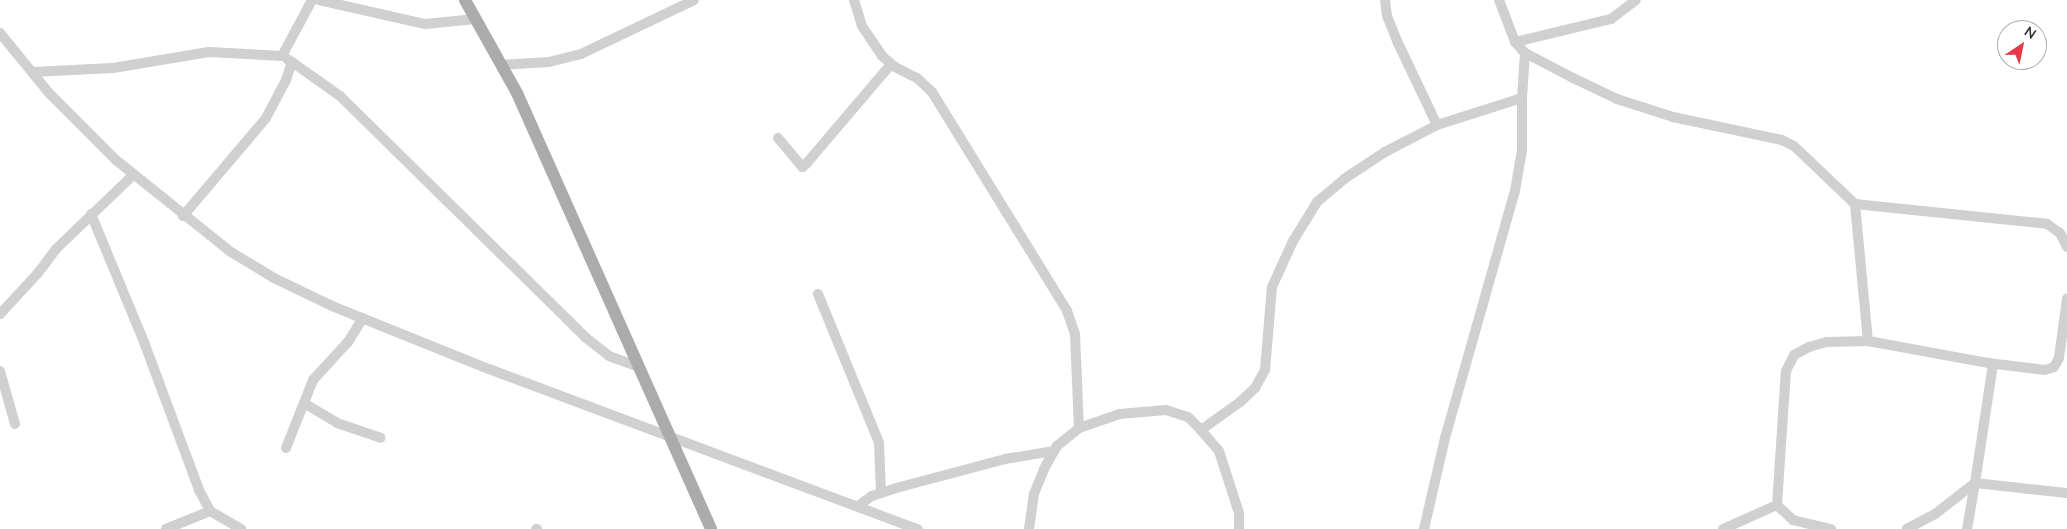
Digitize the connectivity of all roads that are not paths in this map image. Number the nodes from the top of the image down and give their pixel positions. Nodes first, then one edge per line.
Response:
1 (312, 0) edge
2 (319, 0) edge
3 (466, 0) edge
4 (694, 0) edge
5 (854, 0) edge
6 (1385, 0) edge
7 (1499, 0) edge
8 (1636, 0) edge
9 (476, 19) junction
10 (0, 33) edge
11 (1515, 42) junction
12 (1525, 53) junction
13 (282, 56) junction
14 (292, 62) junction
15 (891, 64) junction
16 (501, 65) junction
17 (33, 72) junction
18 (1522, 98) junction
19 (1437, 125) junction
20 (778, 138) dead end
21 (133, 175) junction
22 (1855, 204) junction
23 (90, 214) junction
24 (183, 216) junction
25 (2067, 247) edge
26 (818, 294) dead end
27 (2067, 299) edge
28 (0, 314) edge
29 (363, 318) junction
30 (1868, 341) junction
31 (1987, 363) junction
32 (639, 367) junction
33 (0, 370) edge
34 (304, 403) junction
35 (15, 424) dead end
36 (1079, 428) junction
37 (1201, 430) junction
38 (670, 435) junction
39 (381, 438) dead end
40 (286, 448) dead end
41 (1054, 451) junction
42 (1976, 484) junction
43 (881, 493) junction
44 (2067, 493) edge
45 (1777, 505) junction
46 (858, 506) junction
47 (210, 511) junction
48 (166, 529) edge
49 (241, 529) edge
50 (711, 529) edge
51 (918, 529) edge
52 (1029, 529) edge
53 (1239, 529) edge
54 (1424, 529) edge
55 (1723, 529) edge
56 (1831, 529) edge
57 (1906, 529) edge
58 (1967, 529) edge

1 - 13 street
2 - 9 street
3 - 9 main road
4 - 16 street
5 - 15 street
6 - 19 street
7 - 11 street
8 - 11 street
9 - 16 main road
10 - 17 street
11 - 12 street
12 - 18 street
12 - 22 street
13 - 14 street
13 - 17 street
14 - 24 street
14 - 32 street
15 - 20 street
15 - 36 street
16 - 32 main road
17 - 21 street
18 - 19 street
18 - 54 street
19 - 37 street
21 - 23 street
21 - 24 street
22 - 25 street
22 - 30 street
23 - 28 street
23 - 47 street
24 - 29 street
26 - 43 street
27 - 31 street
29 - 34 street
29 - 38 street
30 - 31 street
30 - 45 street
31 - 42 street
32 - 38 main road
33 - 35 street
34 - 39 street
34 - 40 street
36 - 37 street
36 - 41 street
37 - 53 street
38 - 46 street
38 - 50 main road
41 - 43 street
41 - 52 street
42 - 44 street
42 - 57 street
42 - 58 street
43 - 46 street
45 - 55 street
45 - 56 street
46 - 51 street
47 - 48 street
47 - 49 street

